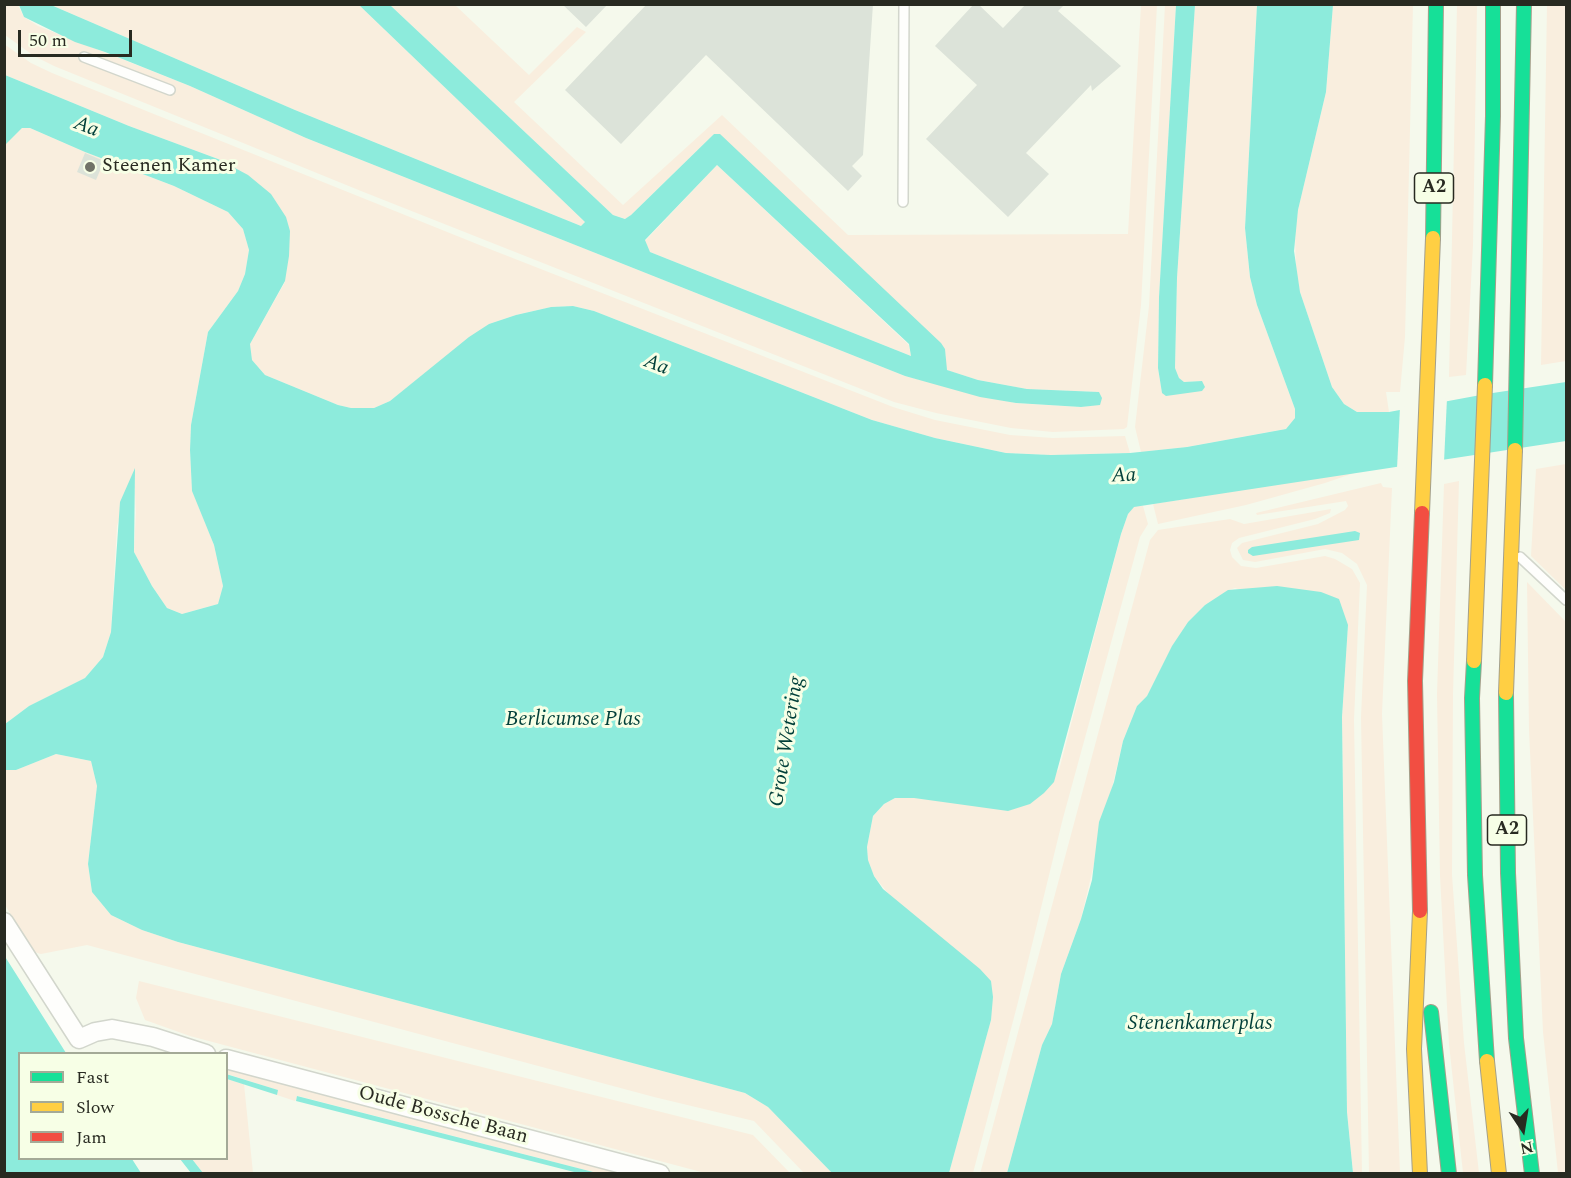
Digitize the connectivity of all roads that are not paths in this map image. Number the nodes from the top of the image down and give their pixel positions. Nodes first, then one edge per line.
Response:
1 (904, 4) edge
2 (1436, 4) edge
3 (1493, 4) edge
4 (1524, 4) edge
5 (84, 57) dead end
6 (170, 90) dead end
7 (903, 202) dead end
8 (1511, 549) junction
9 (1566, 600) edge
10 (4, 922) edge
11 (1420, 927) junction
12 (203, 1052) edge
13 (228, 1060) edge
14 (660, 1173) edge
15 (1420, 1173) edge
16 (1449, 1173) edge
17 (1499, 1173) edge
18 (1532, 1173) edge

1 - 7 lane
2 - 11 highway, A2
3 - 17 highway, A2
4 - 8 highway, A2
5 - 6 lane
8 - 9 lane
8 - 18 highway, A2
10 - 12 street
11 - 15 highway, A2
11 - 16 highway, A2
13 - 14 street, Oude Bossche Baan

